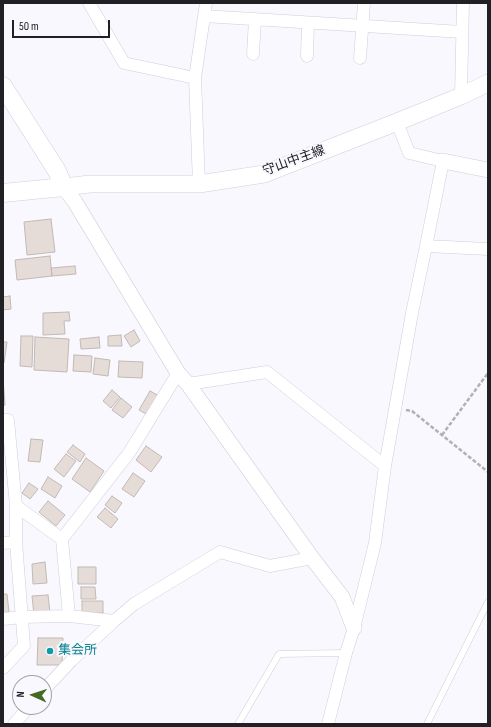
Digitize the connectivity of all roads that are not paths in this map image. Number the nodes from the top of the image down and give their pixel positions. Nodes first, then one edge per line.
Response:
1 (89, 3) edge
2 (206, 3) edge
3 (364, 3) edge
4 (463, 3) edge
5 (204, 16) junction
6 (255, 19) junction
7 (308, 23) junction
8 (363, 26) junction
9 (462, 32) junction
10 (254, 54) dead end
11 (307, 56) dead end
12 (360, 58) dead end
13 (195, 78) junction
14 (488, 83) edge
15 (3, 86) edge
16 (461, 96) junction
17 (398, 122) junction
18 (443, 161) junction
19 (488, 170) edge
20 (199, 184) junction
21 (64, 187) junction
22 (3, 193) edge
23 (426, 246) junction
24 (488, 250) edge
25 (183, 379) junction
26 (3, 420) edge
27 (385, 466) junction
28 (8, 471) edge
29 (16, 506) junction
30 (62, 539) junction
31 (16, 542) junction
32 (3, 543) edge
33 (312, 558) junction
34 (488, 602) edge
35 (69, 616) junction
36 (22, 617) junction
37 (3, 619) edge
38 (114, 621) junction
39 (354, 628) junction
40 (346, 653) junction
41 (3, 668) edge
42 (52, 681) edge
43 (22, 715) edge
44 (14, 724) edge
45 (238, 724) edge
46 (328, 724) edge
47 (427, 724) edge

1 - 13 street
2 - 5 street
3 - 8 street
4 - 9 street
5 - 6 street
5 - 13 street
6 - 7 street
6 - 10 street
7 - 8 street
7 - 11 street
8 - 9 street
8 - 12 street
9 - 16 street
13 - 20 street
14 - 16 main road, 守山中主線
15 - 21 main road
16 - 17 main road, 守山中主線
17 - 18 street
17 - 20 main road, 守山中主線
18 - 19 street
18 - 23 street
20 - 21 main road, 守山中主線
21 - 22 main road
21 - 25 street
23 - 24 street
23 - 27 street
25 - 27 street
25 - 30 street
25 - 33 street
26 - 28 street
27 - 39 street
28 - 29 street
29 - 30 street
29 - 31 street
30 - 35 street
31 - 32 street
31 - 36 street
33 - 38 street
33 - 39 street
34 - 47 lane
35 - 36 street
35 - 38 street
36 - 37 street
36 - 41 street
38 - 42 street
39 - 40 street
40 - 45 lane
40 - 46 street
43 - 44 street

